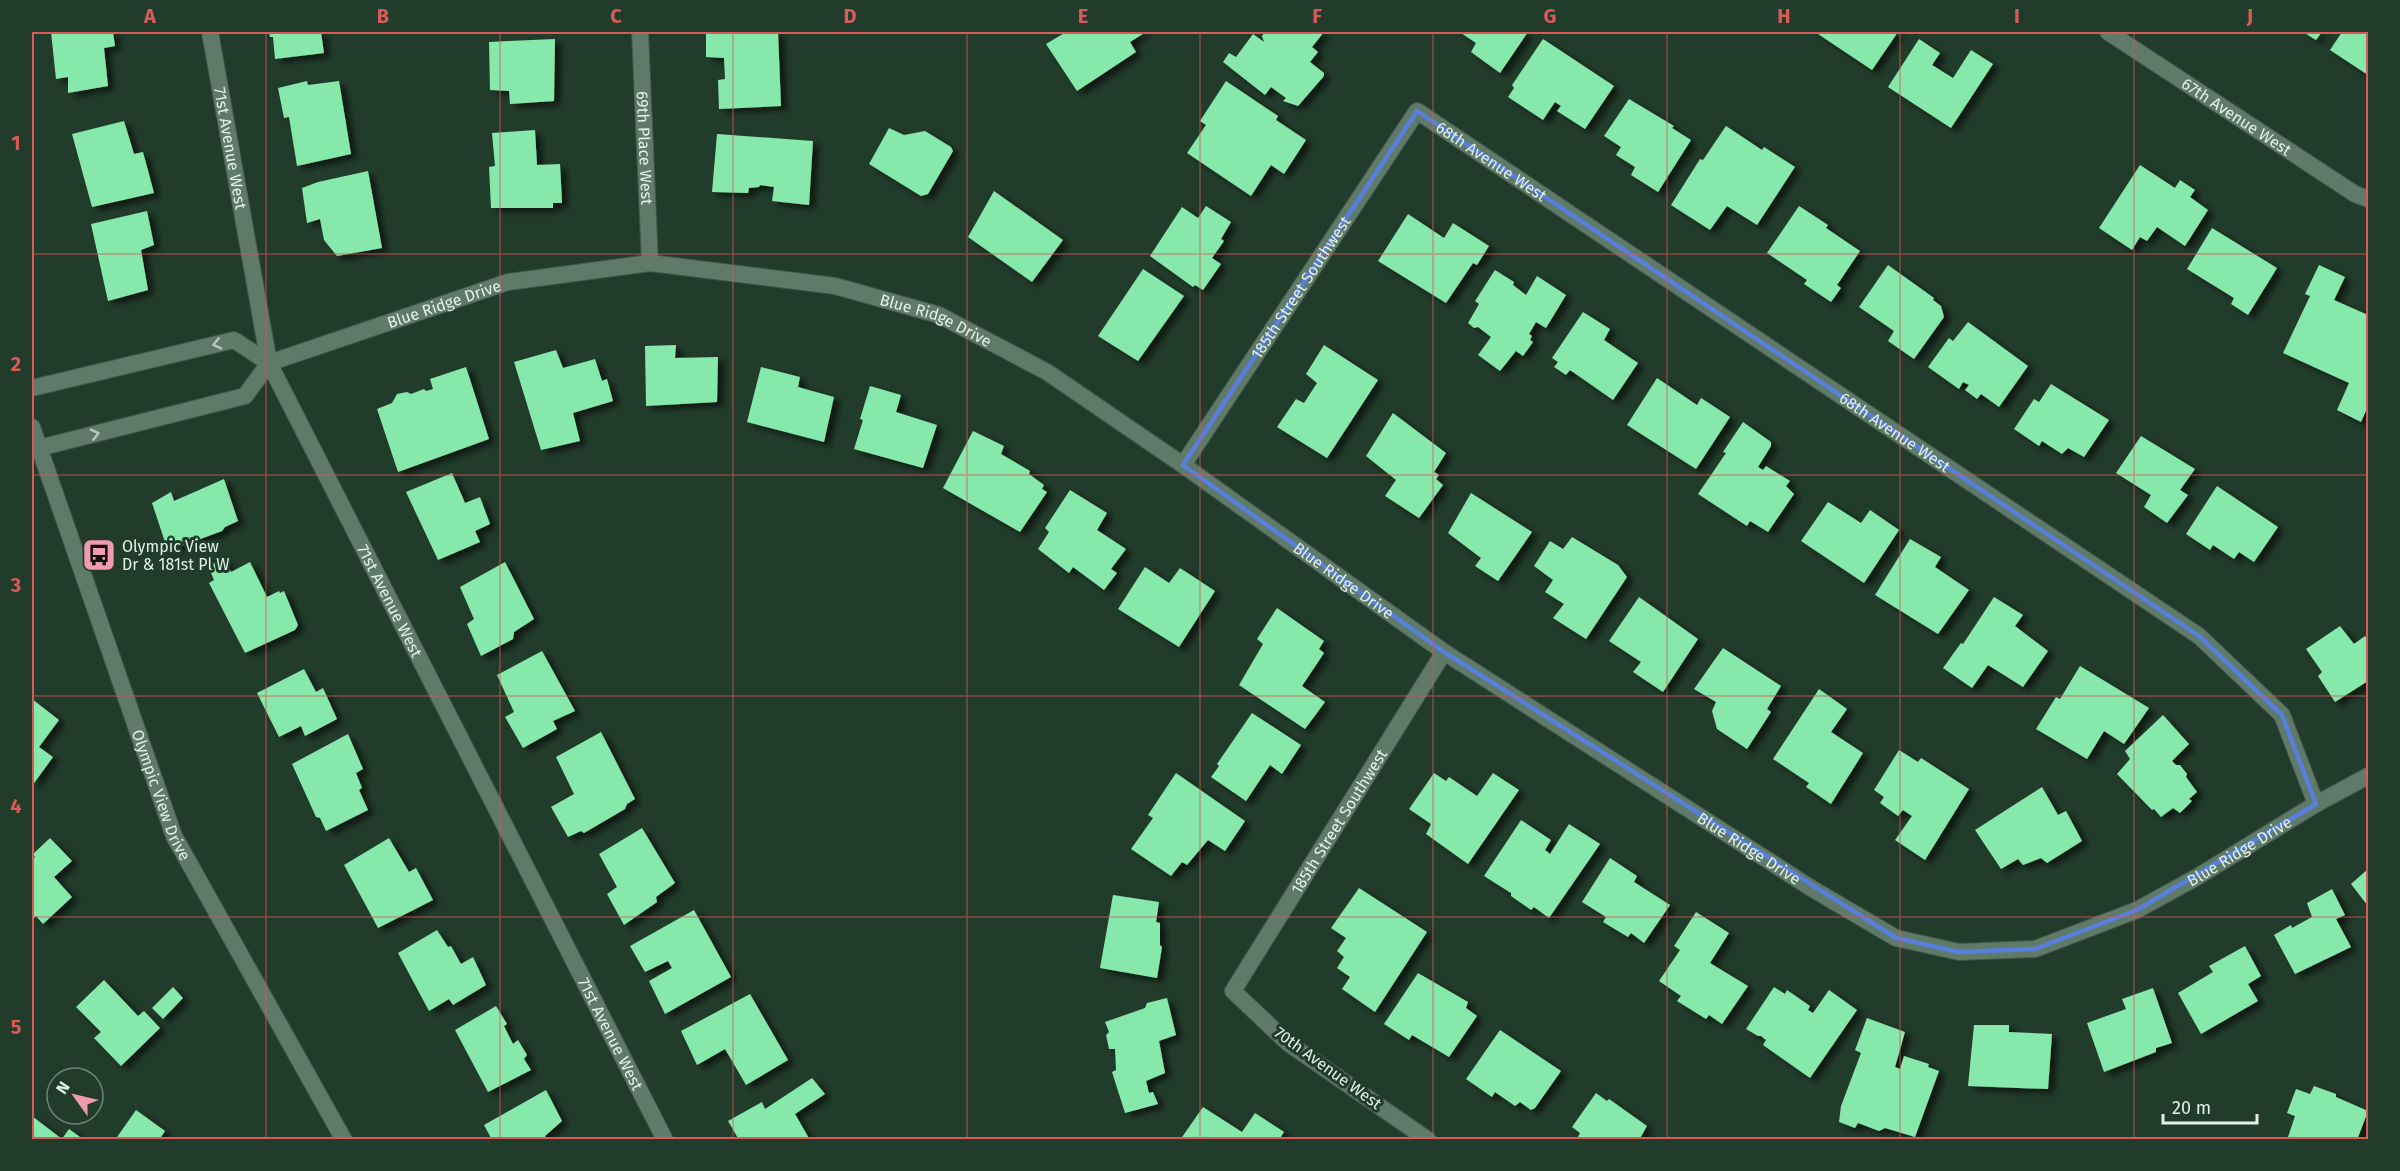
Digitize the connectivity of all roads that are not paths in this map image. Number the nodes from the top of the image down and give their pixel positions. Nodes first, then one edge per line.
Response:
1 (210, 32) edge
2 (640, 32) edge
3 (2108, 32) edge
4 (1417, 111) joint
5 (2368, 199) edge
6 (650, 263) junction
7 (268, 363) junction
8 (32, 388) edge
9 (32, 427) edge
10 (39, 448) junction
11 (1183, 465) junction
12 (1444, 652) junction
13 (2368, 776) edge
14 (2316, 804) junction
15 (1233, 991) joint
16 (344, 1140) edge
17 (665, 1140) edge
18 (1428, 1140) edge

1 - 7 street, 71st Avenue West
2 - 6 street, 69th Place West
3 - 5 street, 67th Avenue West
4 - 11 street, 185th Street Southwest
4 - 14 street, 68th Avenue West
6 - 7 street, Blue Ridge Drive
6 - 11 street, Blue Ridge Drive
7 -> 8 street
10 -> 7 street
7 - 17 street, 71st Avenue West
9 - 10 street, Olympic View Drive
10 - 16 street, Olympic View Drive
11 - 12 street, Blue Ridge Drive
12 - 14 street, Blue Ridge Drive
12 - 15 street, 185th Street Southwest
13 - 14 street, Blue Ridge Drive
15 - 18 street, 70th Avenue West

